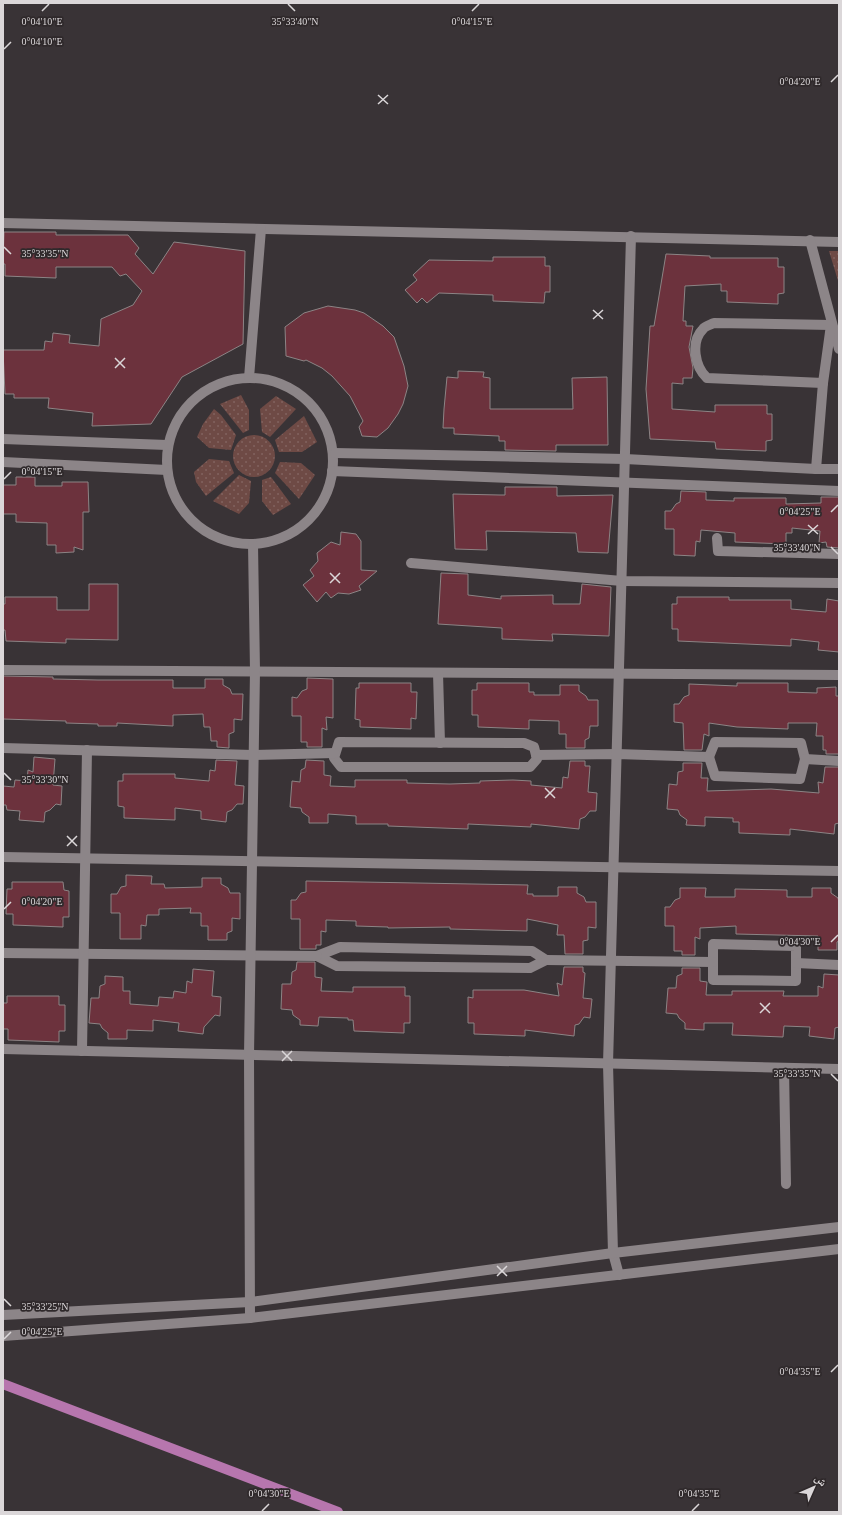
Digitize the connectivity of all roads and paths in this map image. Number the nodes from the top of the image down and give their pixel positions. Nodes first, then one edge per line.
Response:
1 (3, 223) edge
2 (260, 228) junction
3 (632, 236) junction
4 (810, 240) junction
5 (839, 242) edge
6 (831, 325) junction
7 (839, 349) edge
8 (249, 378) junction
9 (823, 383) junction
10 (3, 439) edge
11 (167, 445) junction
12 (335, 453) junction
13 (429, 455) junction
14 (625, 459) junction
15 (3, 462) edge
16 (816, 469) junction
17 (839, 469) edge
18 (166, 470) junction
19 (332, 471) junction
20 (430, 474) junction
21 (624, 483) junction
22 (839, 491) edge
23 (717, 538) dead end
24 (253, 544) junction
25 (839, 554) edge
26 (411, 564) dead end
27 (622, 581) junction
28 (839, 583) edge
29 (3, 670) edge
30 (255, 671) junction
31 (438, 673) junction
32 (619, 674) junction
33 (839, 675) edge
34 (440, 743) junction
35 (3, 748) edge
36 (86, 750) junction
37 (335, 753) junction
38 (617, 754) junction
39 (253, 755) junction
40 (536, 755) junction
41 (709, 757) junction
42 (805, 759) junction
43 (839, 761) edge
44 (3, 857) edge
45 (86, 859) junction
46 (252, 862) junction
47 (613, 868) junction
48 (839, 871) edge
49 (3, 953) edge
50 (82, 954) junction
51 (250, 956) junction
52 (317, 956) junction
53 (546, 960) junction
54 (611, 962) junction
55 (713, 962) junction
56 (796, 963) junction
57 (839, 964) edge
58 (3, 1049) edge
59 (82, 1051) junction
60 (249, 1055) junction
61 (608, 1064) junction
62 (784, 1068) junction
63 (839, 1069) edge
64 (786, 1184) dead end
65 (839, 1227) edge
66 (839, 1249) edge
67 (613, 1254) junction
68 (619, 1276) junction
69 (250, 1302) junction
70 (3, 1315) edge
71 (250, 1318) junction
72 (3, 1336) edge
73 (3, 1384) edge
74 (338, 1512) edge

1 - 2 street
2 - 3 street
2 - 8 street
3 - 4 street
3 - 14 street
4 - 5 street
4 - 6 street
6 - 7 street
6 - 9 street
6 - 9 street
8 - 11 street
8 - 12 street
9 - 16 street
10 - 11 street
11 - 18 street
12 - 13 street
12 - 19 street
13 - 14 street
13 - 20 street
14 - 16 street
14 - 21 street
15 - 18 street
16 - 17 street
18 - 24 street
19 - 20 street
19 - 24 street
20 - 21 street
21 - 22 street
21 - 27 street
23 - 25 street
24 - 30 street
26 - 27 street
27 - 28 street
27 - 32 street
29 - 30 street
30 - 31 street
30 - 39 street
31 - 32 street
31 - 34 street
32 - 33 street
32 - 38 street
34 - 37 street
34 - 40 street
35 - 36 street
36 - 39 street
36 - 45 street
37 - 39 street
37 - 40 street
38 - 40 street
38 - 41 street
38 - 47 street
39 - 46 street
41 - 42 street
41 - 42 street
42 - 43 street
44 - 45 street
45 - 46 street
45 - 50 street
46 - 47 street
46 - 51 street
47 - 48 street
47 - 54 street
49 - 50 street
50 - 51 street
50 - 59 street
51 - 52 street
51 - 60 street
52 - 53 street
52 - 53 street
53 - 54 street
54 - 55 street
54 - 61 street
55 - 56 street
55 - 56 street
56 - 57 street
58 - 59 street
59 - 60 street
60 - 61 street
60 - 69 street
61 - 62 street
61 - 67 street
62 - 63 street
62 - 64 street
65 - 67 street
66 - 68 street
67 - 68 street
67 - 69 street
68 - 71 street
69 - 70 street
69 - 71 street
71 - 72 street
73 - 74 main road

